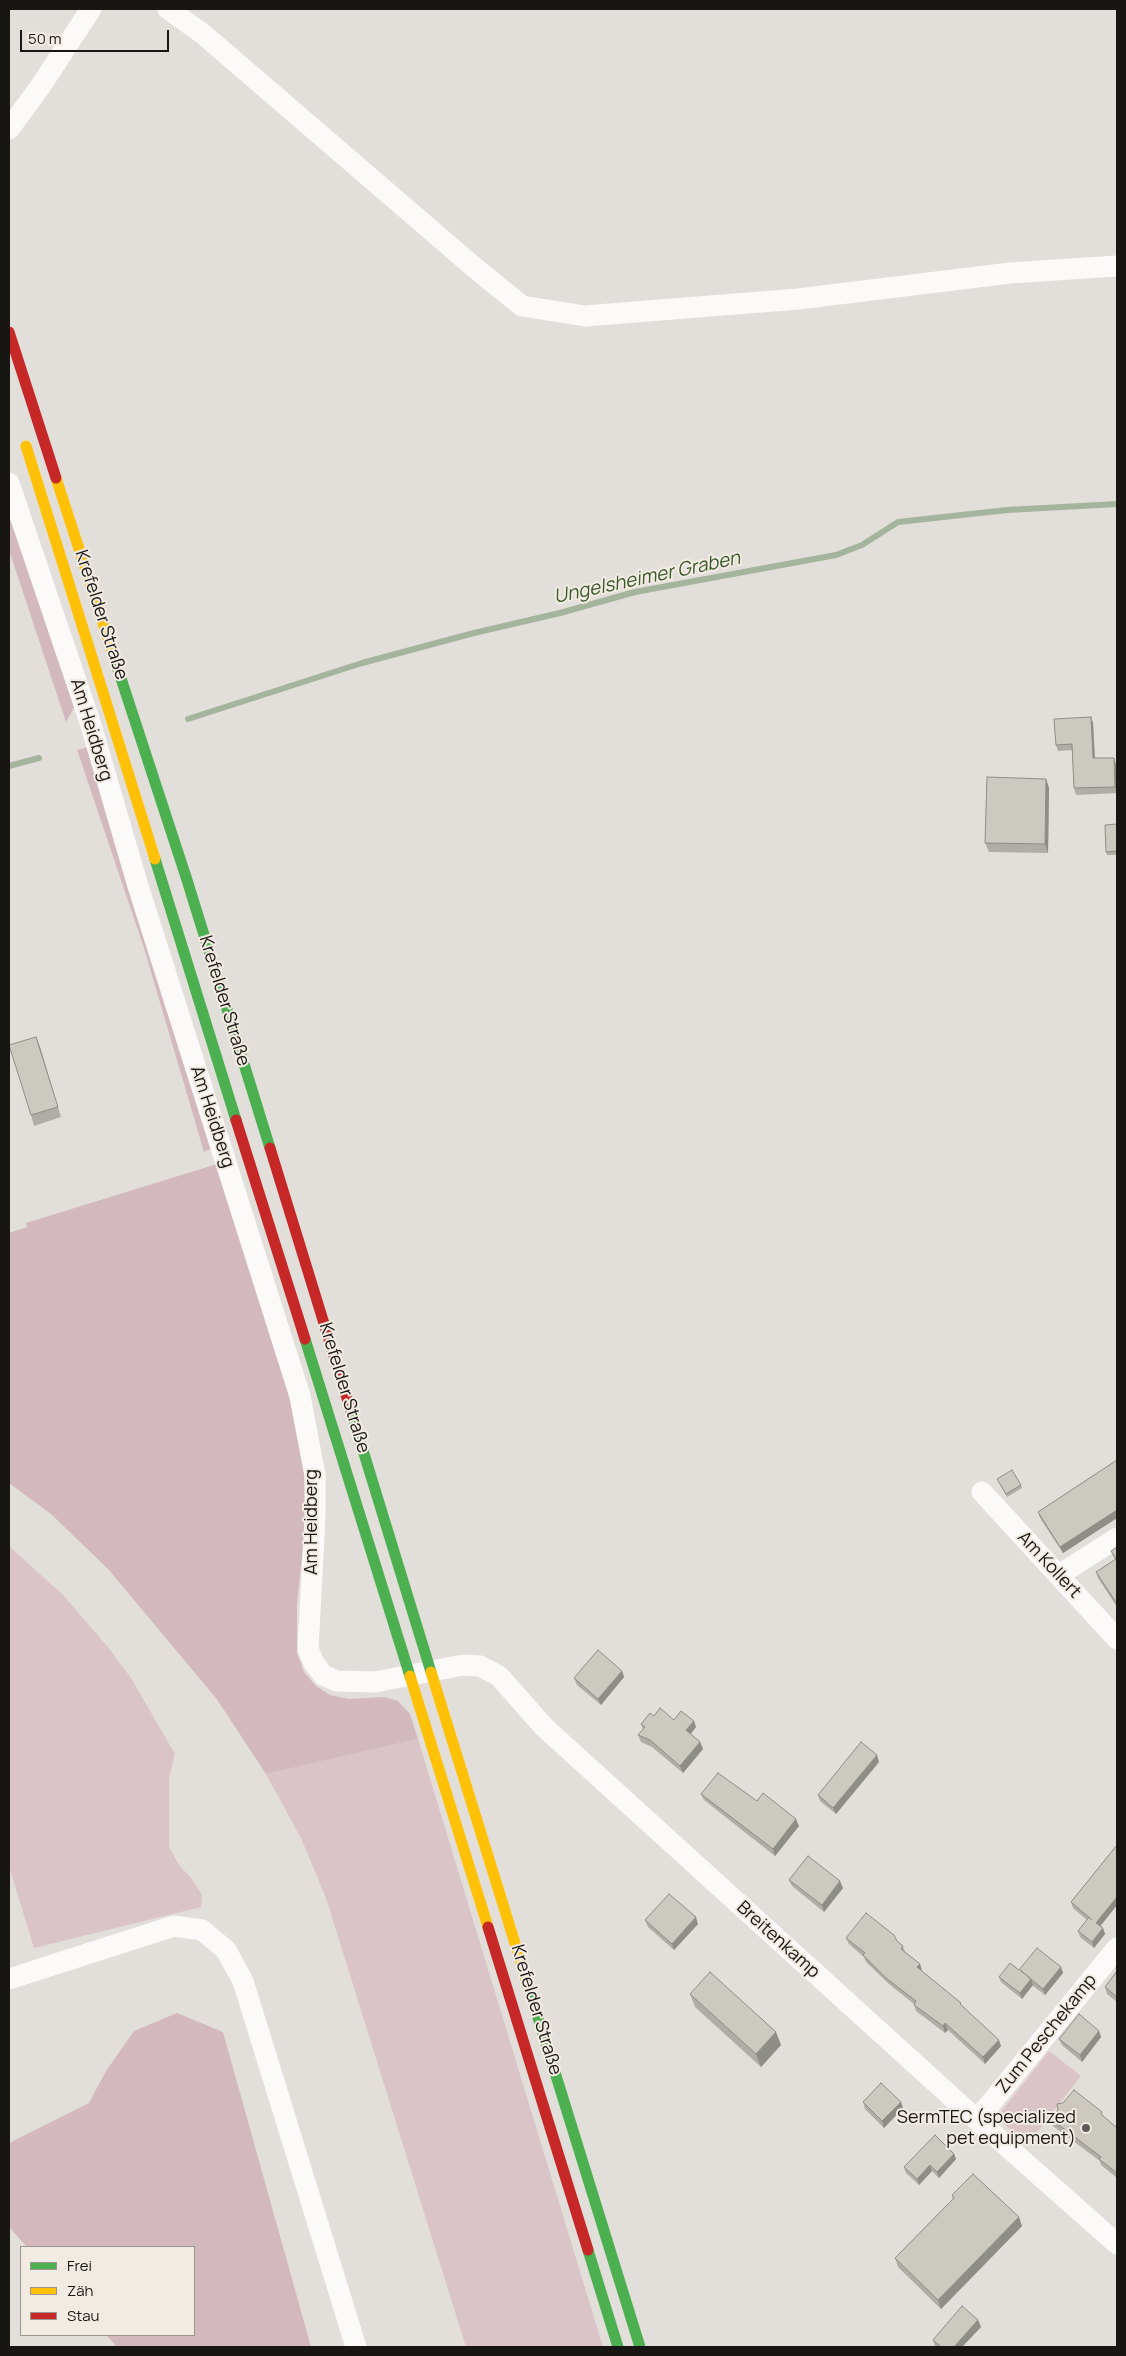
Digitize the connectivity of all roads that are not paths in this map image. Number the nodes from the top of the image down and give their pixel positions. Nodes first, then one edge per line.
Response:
1 (91, 9) edge
2 (168, 9) edge
3 (9, 129) edge
4 (1117, 266) edge
5 (9, 332) edge
6 (22, 432) dead end
7 (9, 483) edge
8 (982, 1492) dead end
9 (1117, 1538) edge
10 (1059, 1575) junction
11 (1117, 1639) edge
12 (431, 1672) junction
13 (410, 1676) junction
14 (1117, 1948) edge
15 (9, 1979) edge
16 (977, 2120) junction
17 (1117, 2244) edge
18 (356, 2347) edge
19 (618, 2347) edge
20 (640, 2347) edge

1 - 3 street
2 - 4 street
5 - 12 main road, Krefelder Straße
6 - 13 main road, Krefelder Straße
7 - 13 street, Am Heidberg
8 - 10 street, Am Kollert
9 - 10 street
10 - 11 street, Am Kollert
12 - 13 street
12 - 16 street, Breitenkamp
12 - 20 main road, Krefelder Straße
13 - 19 main road, Krefelder Straße
14 - 16 street, Zum Peschekamp
15 - 18 street
16 - 17 street, Breitenkamp

